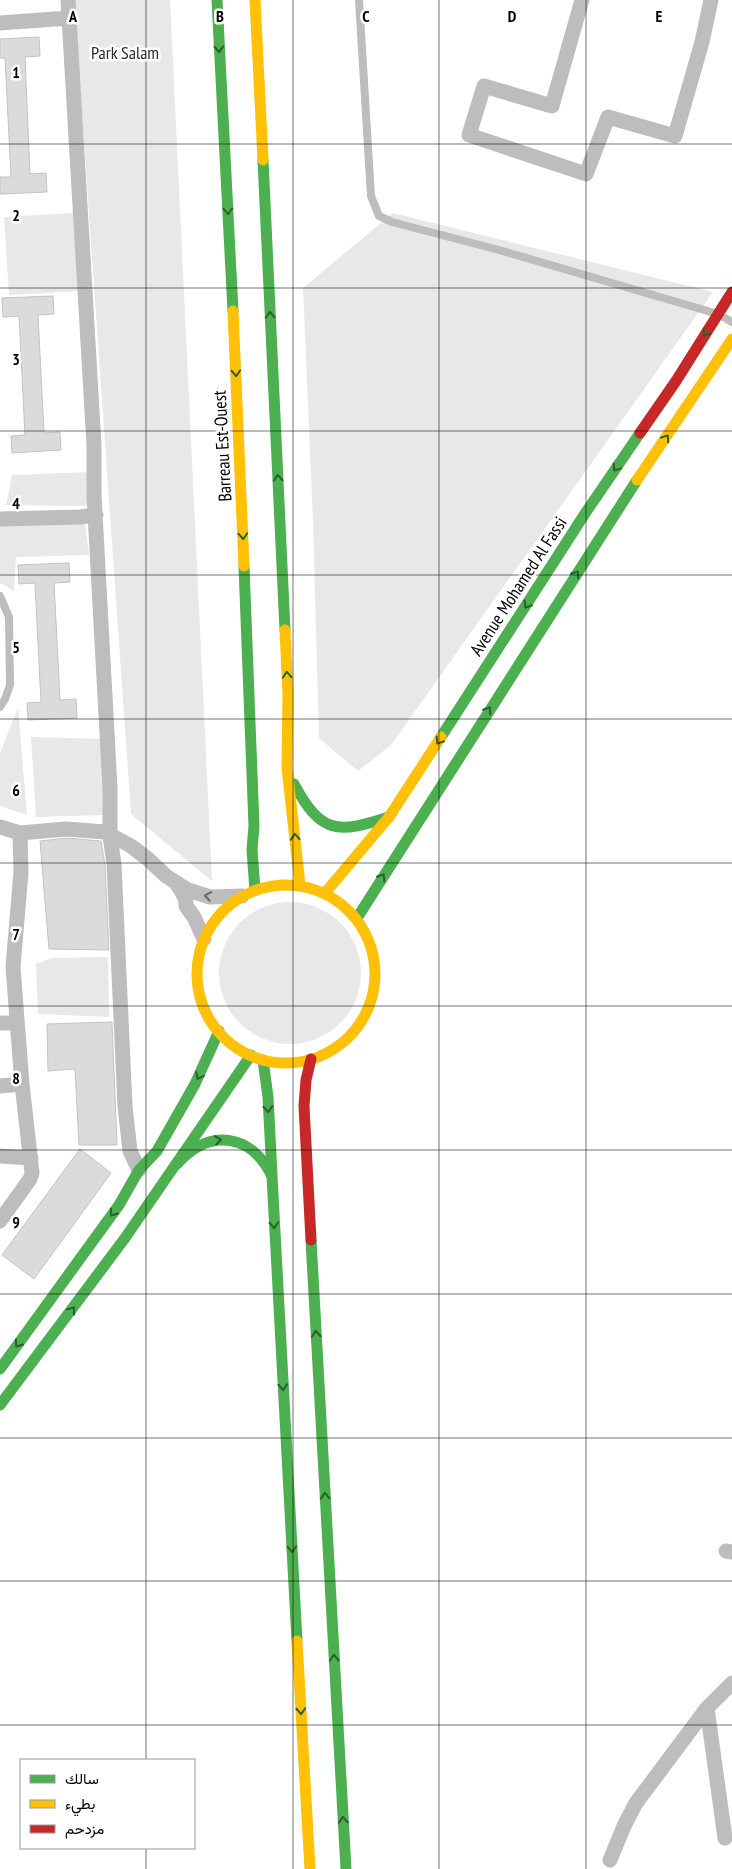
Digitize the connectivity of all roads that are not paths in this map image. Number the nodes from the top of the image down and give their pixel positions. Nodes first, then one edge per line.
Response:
1 (68, 0) edge
2 (217, 0) edge
3 (255, 0) edge
4 (359, 0) edge
5 (582, 0) edge
6 (711, 0) edge
7 (69, 18) junction
8 (0, 23) edge
9 (732, 292) edge
10 (718, 314) junction
11 (732, 322) edge
12 (732, 339) edge
13 (96, 515) junction
14 (0, 519) edge
15 (0, 596) edge
16 (0, 707) edge
17 (287, 768) junction
18 (389, 817) junction
19 (0, 827) edge
20 (20, 833) junction
21 (110, 836) junction
22 (176, 883) junction
23 (300, 886) junction
24 (248, 893) junction
25 (325, 893) junction
26 (357, 918) junction
27 (204, 939) junction
28 (7, 968) edge
29 (0, 1023) edge
30 (17, 1023) junction
31 (218, 1031) junction
32 (251, 1055) junction
33 (311, 1059) junction
34 (263, 1060) junction
35 (22, 1084) junction
36 (0, 1086) edge
37 (0, 1156) edge
38 (31, 1158) junction
39 (177, 1164) junction
40 (139, 1170) junction
41 (272, 1176) junction
42 (0, 1221) edge
43 (0, 1369) edge
44 (0, 1405) edge
45 (732, 1683) edge
46 (707, 1708) junction
47 (725, 1838) dead end
48 (610, 1860) dead end
49 (310, 1869) edge
50 (346, 1869) edge

1 - 7 street
2 -> 24 main road, Barreau Est-Ouest
17 -> 3 main road
4 - 10 lane
5 - 6 street
7 - 8 street
7 - 13 street
9 - 10 main road, Avenue Mohamed Al Fassi
10 - 11 lane
10 -> 18 main road, Avenue Mohamed Al Fassi
26 -> 12 main road
13 - 14 street
13 - 21 street
15 - 16 lane
17 - 18 main road
23 -> 17 main road
18 - 25 main road, Avenue Mohamed Al Fassi
19 - 20 street
20 - 21 street
20 - 28 street
21 - 22 street
21 - 40 street
24 -> 22 street
22 - 27 street
23 - 24 main road
23 - 25 main road
24 - 27 main road
25 - 26 main road
26 - 33 main road
27 - 31 main road
28 - 30 street
29 - 30 street
30 - 35 street
31 - 32 main road
31 -> 40 main road
32 - 34 main road
32 - 39 main road
33 - 34 main road
50 -> 33 main road
34 -> 41 main road
35 - 36 street
35 - 38 street
37 - 38 street
38 - 42 street
39 -> 41 main road
44 -> 39 main road
40 -> 43 main road
41 -> 49 main road
45 - 46 street
46 - 47 street
46 - 48 street

